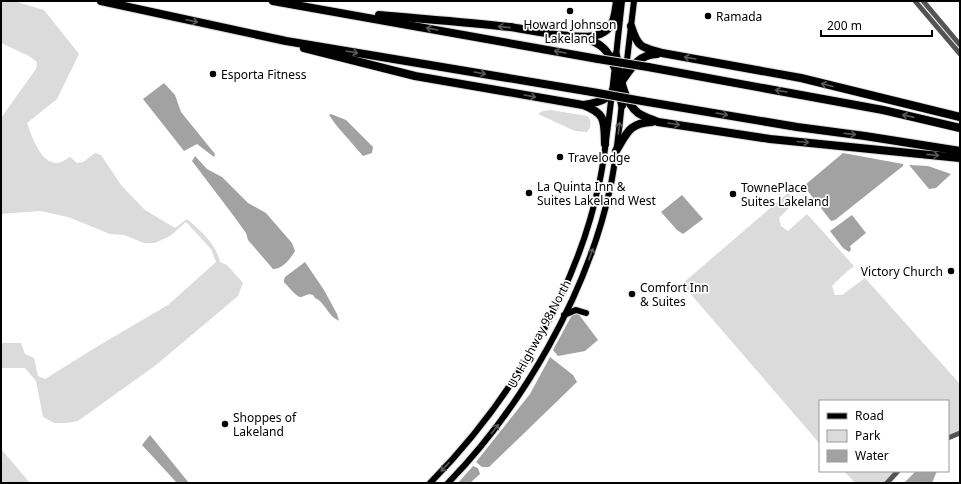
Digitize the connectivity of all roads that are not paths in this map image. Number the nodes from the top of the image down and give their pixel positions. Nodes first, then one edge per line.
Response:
1 (101, 1) edge
2 (273, 1) edge
3 (617, 1) edge
4 (622, 1) edge
5 (634, 1) edge
6 (915, 1) edge
7 (923, 1) edge
8 (319, 9) junction
9 (631, 26) junction
10 (583, 37) junction
11 (286, 40) junction
12 (958, 45) edge
13 (662, 54) junction
14 (960, 54) edge
15 (616, 55) joint
16 (627, 62) joint
17 (618, 83) junction
18 (583, 105) junction
19 (622, 105) joint
20 (960, 117) edge
21 (658, 122) junction
22 (960, 128) edge
23 (605, 144) junction
24 (616, 151) junction
25 (960, 151) edge
26 (960, 158) edge
27 (586, 313) dead end
28 (564, 315) junction
29 (960, 433) edge
30 (949, 438) edge
31 (897, 472) edge
32 (430, 483) edge
33 (448, 483) edge
34 (887, 483) edge

1 -> 11 highway
2 - 8 highway
3 - 10 highway
4 - 15 main road
5 - 9 main road
6 - 12 street
7 - 12 street
10 -> 8 highway
22 -> 8 highway, bridge
9 - 13 highway
9 - 16 main road
10 - 17 highway
11 -> 18 highway
11 -> 25 highway, bridge
12 - 14 street
13 - 17 highway
20 -> 13 highway
15 - 17 highway
16 - 17 highway
17 - 18 highway
17 - 19 highway
17 - 21 highway
17 - 23 main road, US Highway 98 North
18 - 23 highway
24 -> 19 main road, US Highway 98 North
21 - 24 highway
21 -> 26 highway
23 -> 32 main road, US Highway 98 North
28 -> 24 main road, US Highway 98 North
27 - 28 main road
33 -> 28 main road, US Highway 98 North
29 - 30 street
31 - 34 street

